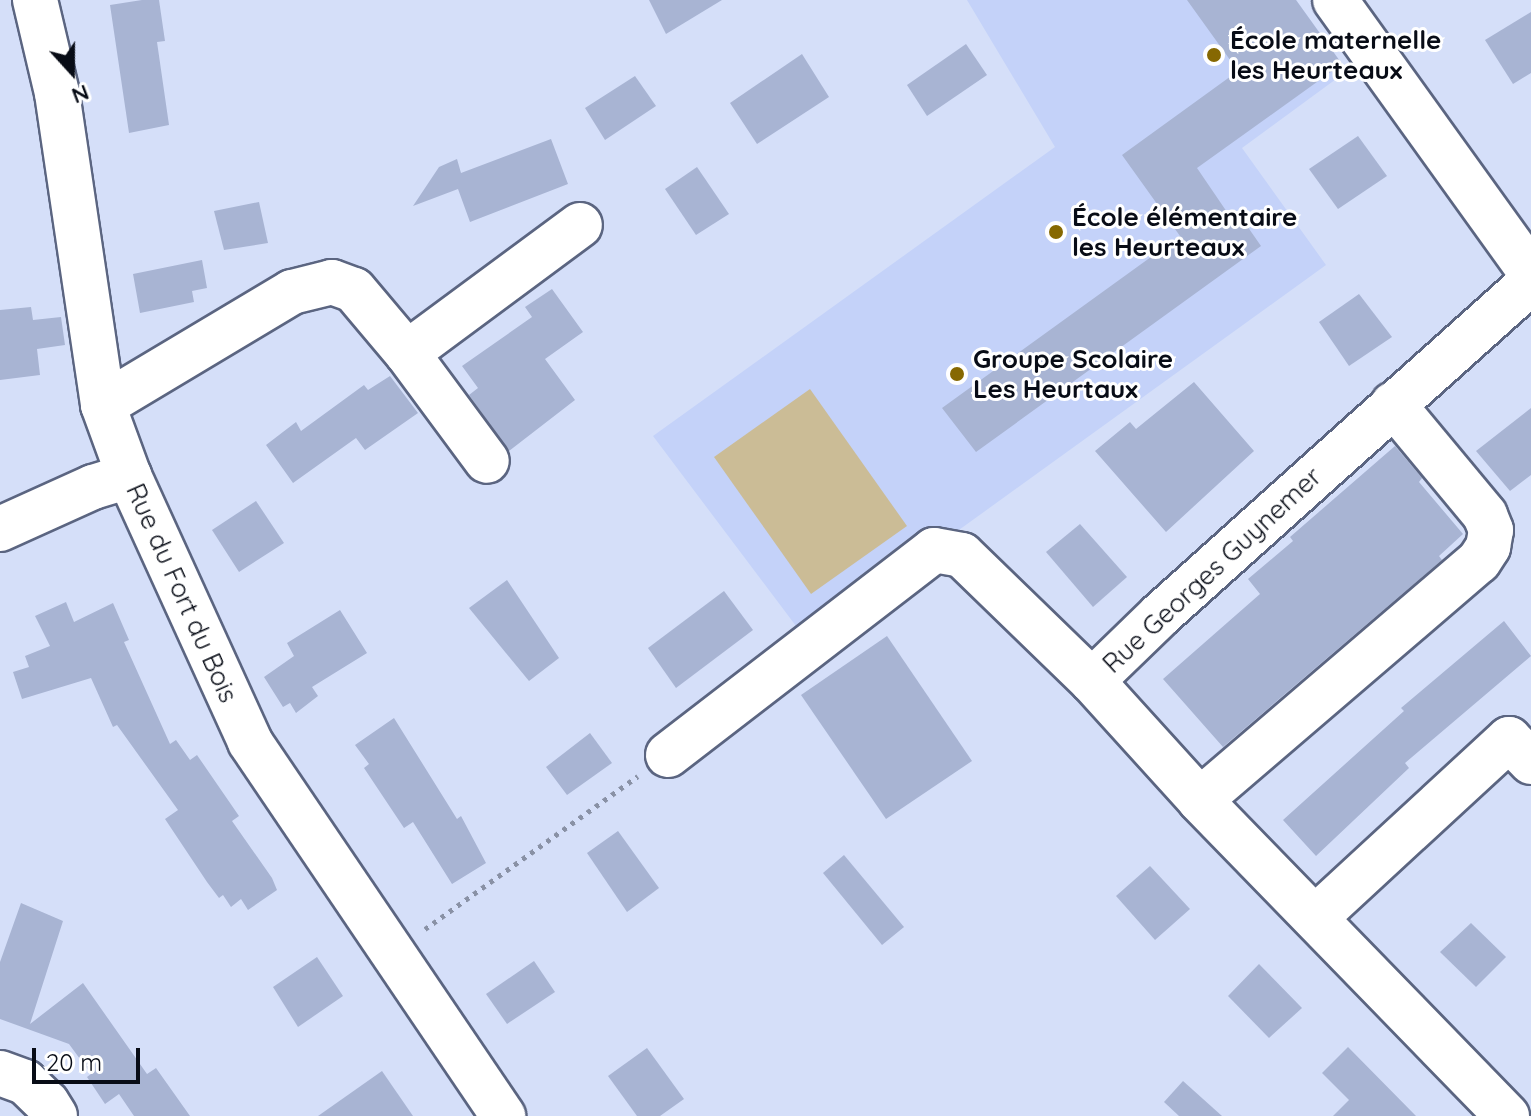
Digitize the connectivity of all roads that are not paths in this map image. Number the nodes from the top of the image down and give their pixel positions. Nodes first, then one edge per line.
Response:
1 (35, 0) edge
2 (1335, 0) edge
3 (580, 225) dead end
4 (1531, 273) edge
5 (1531, 282) edge
6 (407, 353) junction
7 (1393, 404) junction
8 (103, 405) junction
9 (487, 461) dead end
10 (129, 476) junction
11 (0, 529) edge
12 (1092, 681) junction
13 (668, 755) road end
14 (1531, 762) edge
15 (1200, 800) junction
16 (1315, 918) junction
17 (0, 1073) edge
18 (55, 1116) edge
19 (503, 1116) edge
20 (1507, 1116) edge

1 - 8 street, Rue du Fort du Bois
2 - 4 street
3 - 6 street
5 - 7 street, Rue Georges Guynemer
6 - 8 street
6 - 9 street
7 - 12 street, Rue Georges Guynemer
7 - 15 street
8 - 10 street, Rue du Fort du Bois
10 - 11 street
10 - 19 street, Rue du Fort du Bois
12 - 13 street
12 - 15 street, Rue Georges Guynemer
14 - 16 street
15 - 16 street, Rue Georges Guynemer
16 - 20 street, Rue Georges Guynemer
17 - 18 street

